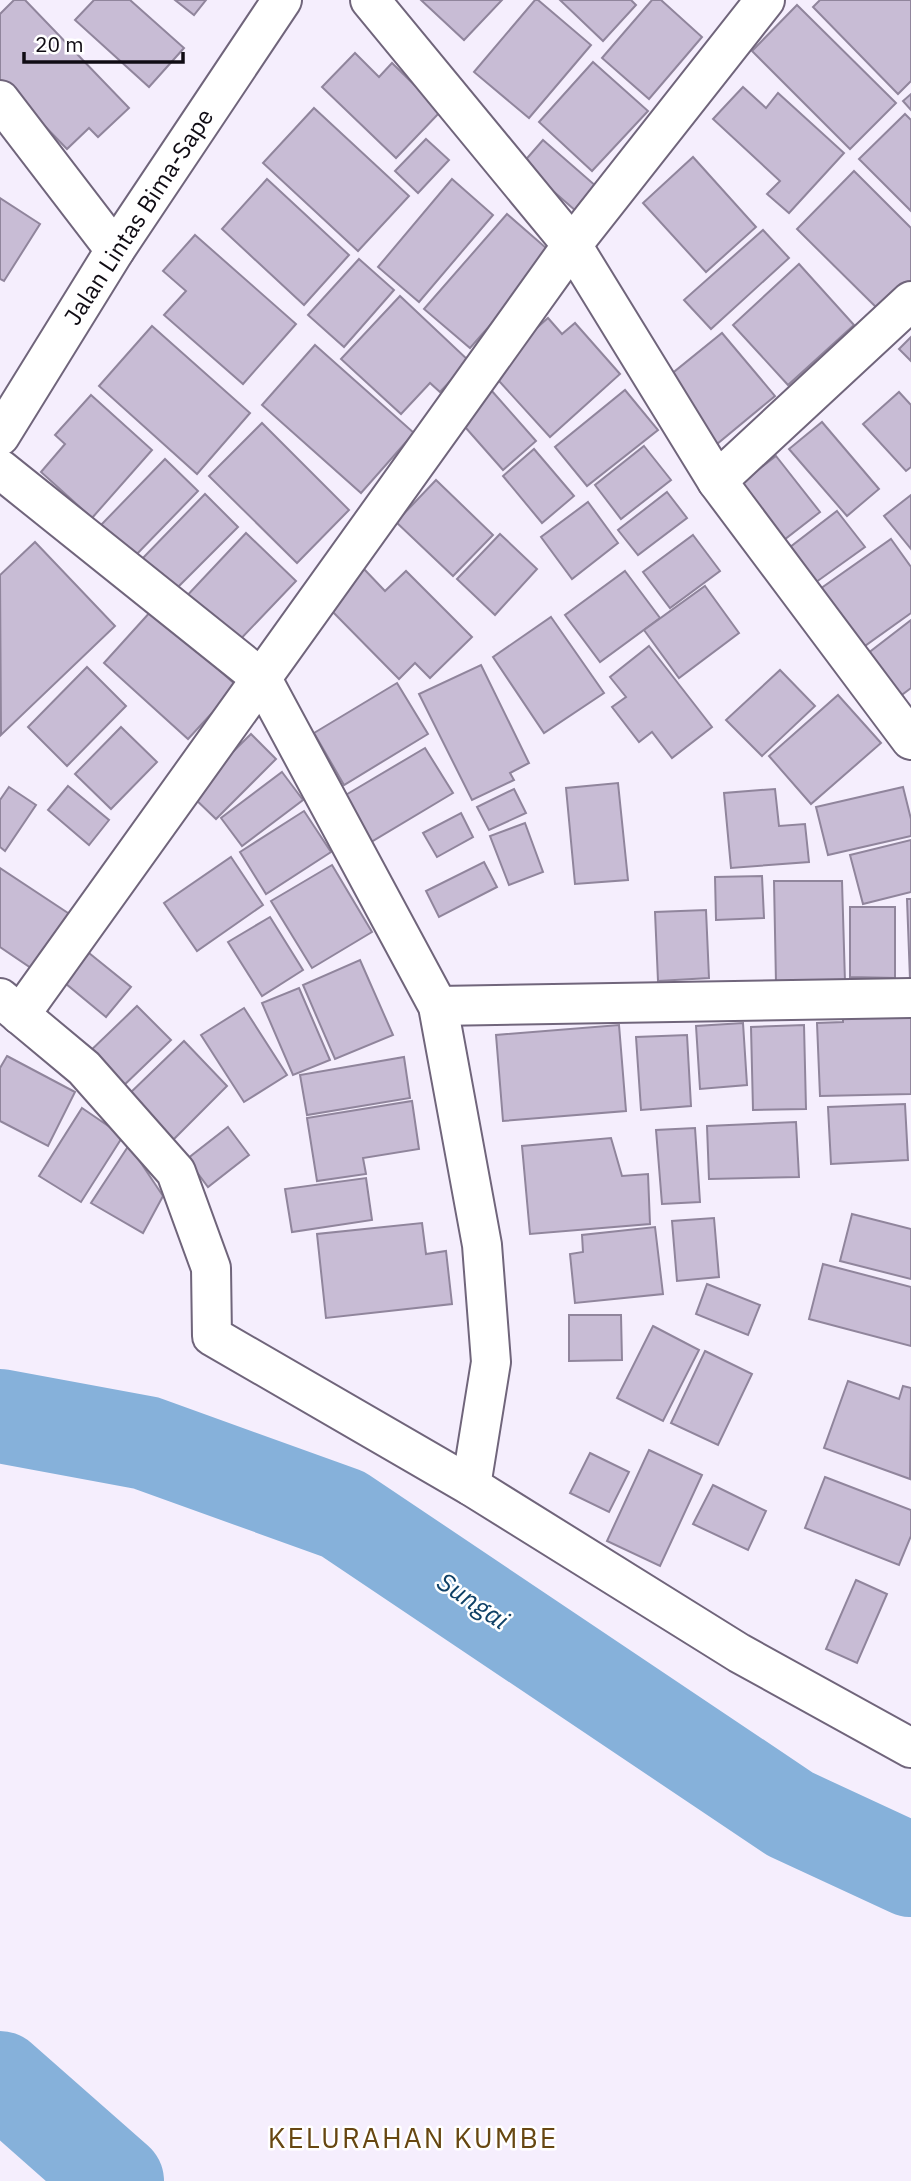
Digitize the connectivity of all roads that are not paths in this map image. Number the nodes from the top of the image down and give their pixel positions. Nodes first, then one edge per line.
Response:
1 (282, 0) edge
2 (370, 0) edge
3 (765, 0) edge
4 (0, 100) edge
5 (572, 245) junction
6 (115, 250) junction
7 (911, 301) edge
8 (0, 436) edge
9 (0, 470) edge
10 (717, 481) junction
11 (262, 680) junction
12 (911, 740) edge
13 (911, 998) edge
14 (438, 1006) junction
15 (10, 1007) edge
16 (471, 1486) junction
17 (911, 1748) edge

1 - 6 main road, Jalan Lintas Bima-Sape
2 - 5 main road
3 - 5 main road
4 - 6 main road
5 - 10 main road
5 - 11 main road
6 - 8 main road, Jalan Lintas Bima-Sape
7 - 10 main road
9 - 11 main road
10 - 12 main road
11 - 14 main road
11 - 15 main road
13 - 14 main road
14 - 16 main road
15 - 16 main road
16 - 17 main road

